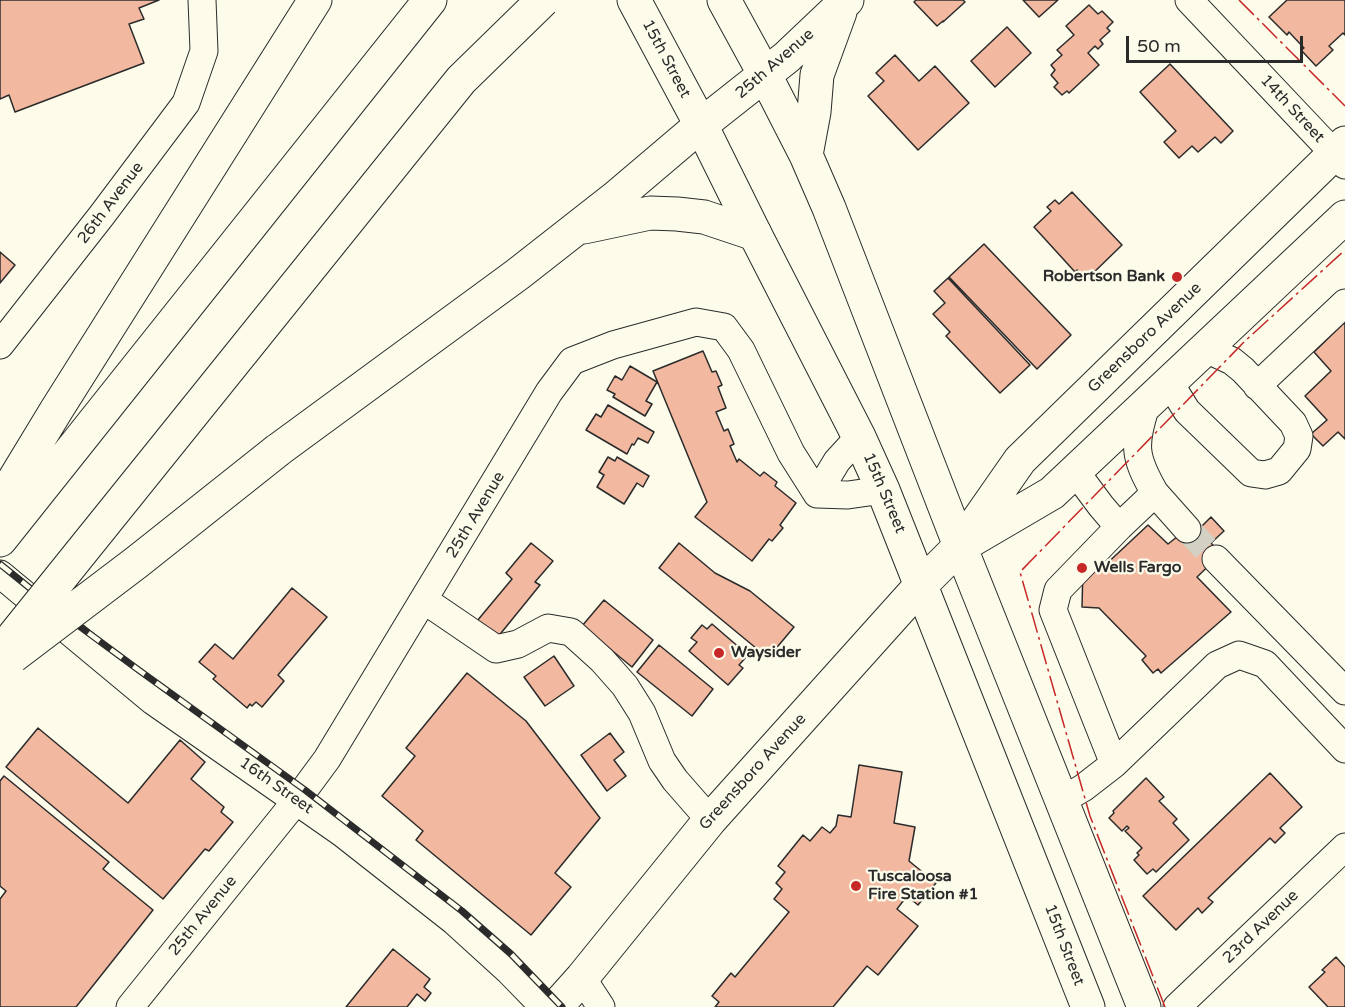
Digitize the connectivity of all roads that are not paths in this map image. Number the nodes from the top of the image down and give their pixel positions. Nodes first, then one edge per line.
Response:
1 (202, 0) edge
2 (430, 0) edge
3 (543, 0) edge
4 (634, 0) edge
5 (724, 0) edge
6 (1189, 0) edge
7 (845, 2) edge
8 (308, 10) edge
9 (765, 75) junction
10 (701, 125) junction
11 (1341, 154) edge
12 (806, 155) junction
13 (1345, 218) edge
14 (574, 230) junction
15 (755, 234) junction
16 (1345, 303) edge
17 (0, 345) edge
18 (1206, 349) junction
19 (1169, 382) junction
20 (1257, 386) junction
21 (1146, 405) junction
22 (859, 437) junction
23 (1075, 471) junction
24 (883, 490) junction
25 (1155, 493) junction
26 (817, 494) junction
27 (0, 503) edge
28 (1119, 527) junction
29 (1187, 529) tunnel mouth
30 (0, 540) edge
31 (960, 546) junction
32 (1216, 559) tunnel mouth
33 (0, 574) edge
34 (922, 584) junction
35 (424, 600) junction
36 (0, 653) edge
37 (0, 666) edge
38 (1345, 691) edge
39 (1345, 749) edge
40 (1114, 764) junction
41 (1062, 800) junction
42 (296, 801) junction
43 (710, 820) junction
44 (1345, 847) edge
45 (582, 978) junction
46 (130, 1007) edge
47 (544, 1007) edge
48 (556, 1007) edge
49 (601, 1007) edge
50 (1088, 1007) edge
51 (1144, 1007) edge
52 (1177, 1007) edge

1 - 17 street, 26th Avenue
2 - 30 main road
3 - 36 main road, bridge
4 - 10 main road, 15th Street
5 - 9 main road
6 - 11 street, 14th Street
7 - 9 main road, 25th Avenue
7 - 12 main road
8 - 27 main road
9 - 10 main road, 25th Avenue
9 - 12 main road
10 - 14 main road, 25th Avenue
10 - 15 main road, 15th Street
11 - 31 main road, Greensboro Avenue
12 - 31 main road
13 - 18 main road, Greensboro Avenue
14 - 15 main road
14 - 37 main road, 25th Avenue, bridge
15 - 22 main road, 15th Street
16 - 20 street
18 - 19 main road, Greensboro Avenue
18 - 20 street
19 - 20 street
19 - 21 main road, Greensboro Avenue
21 - 23 main road, Greensboro Avenue
21 - 25 street
22 - 24 main road, 15th Street
22 - 26 street
23 - 28 street
23 - 31 main road, Greensboro Avenue
24 - 26 street
24 - 34 main road, 15th Street
25 - 28 street
25 - 29 street
26 - 35 street, 25th Avenue
28 - 40 street
31 - 34 main road, Greensboro Avenue
31 - 41 main road
32 - 38 street
33 - 42 street, 16th Street
34 - 43 main road, Greensboro Avenue
34 - 50 main road, 15th Street
35 - 42 street, 25th Avenue
35 - 43 street
39 - 40 street
40 - 41 street
41 - 51 main road
42 - 46 street, 25th Avenue
42 - 47 street, 16th Street
43 - 45 main road, Greensboro Avenue
44 - 52 street, 23rd Avenue
45 - 48 main road, Greensboro Avenue
45 - 49 street

